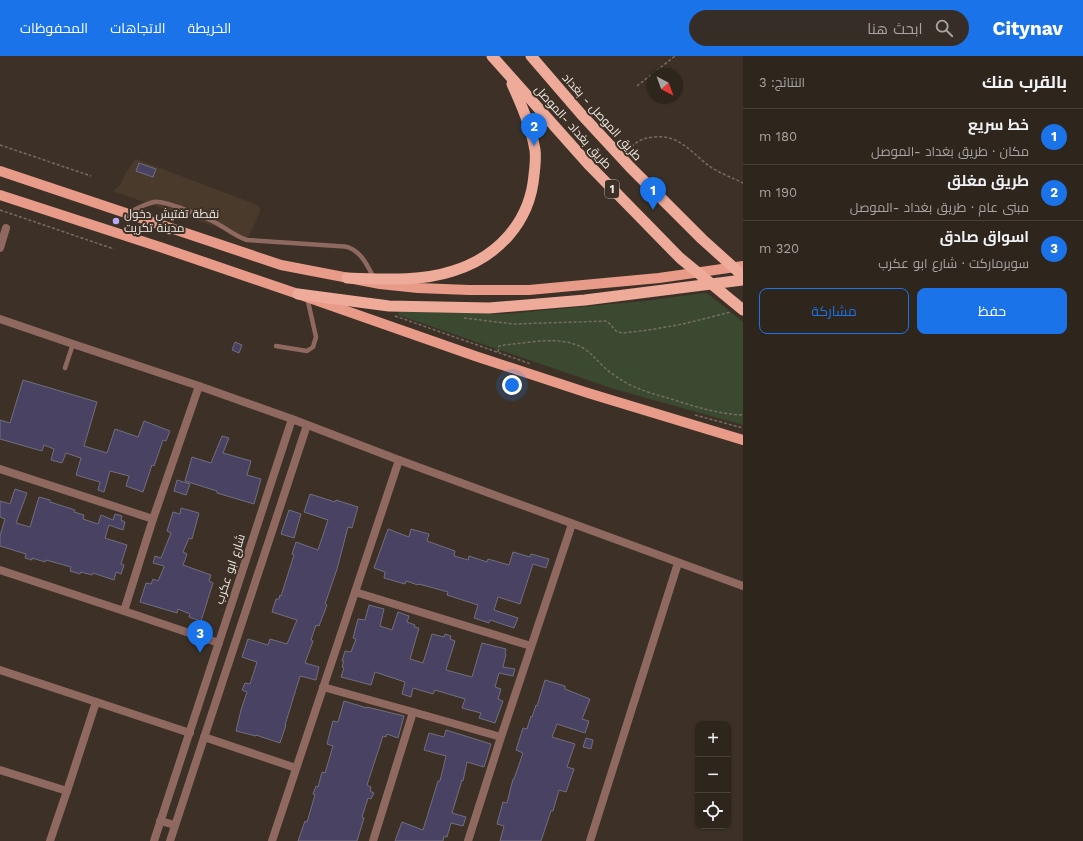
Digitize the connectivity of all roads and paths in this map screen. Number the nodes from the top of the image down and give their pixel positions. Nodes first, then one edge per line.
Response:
1 (492, 56) edge
2 (532, 56) edge
3 (675, 56) edge
4 (506, 73) junction
5 (637, 86) dead end
6 (0, 145) edge
7 (620, 157) junction
8 (0, 171) edge
9 (91, 176) dead end
10 (743, 183) edge
11 (0, 194) edge
12 (0, 210) edge
13 (127, 214) junction
14 (6, 228) dead end
15 (0, 248) edge
16 (114, 249) dead end
17 (743, 266) edge
18 (743, 276) edge
19 (347, 278) junction
20 (374, 278) junction
21 (743, 280) edge
22 (302, 296) junction
23 (743, 310) edge
24 (391, 315) dead end
25 (464, 318) dead end
26 (0, 319) edge
27 (73, 344) junction
28 (276, 346) dead end
29 (498, 352) junction
30 (533, 364) dead end
31 (65, 368) dead end
32 (199, 386) junction
33 (690, 414) dead end
34 (743, 415) edge
35 (292, 420) junction
36 (307, 425) junction
37 (743, 428) edge
38 (743, 440) edge
39 (400, 460) junction
40 (0, 469) edge
41 (153, 519) junction
42 (572, 524) junction
43 (678, 563) junction
44 (0, 570) edge
45 (743, 586) edge
46 (355, 592) junction
47 (124, 611) junction
48 (219, 643) junction
49 (531, 646) junction
50 (0, 670) edge
51 (323, 688) junction
52 (96, 702) junction
53 (413, 712) junction
54 (190, 733) junction
55 (204, 737) junction
56 (501, 737) junction
57 (296, 768) junction
58 (0, 770) edge
59 (67, 791) junction
60 (160, 821) junction
61 (175, 825) junction
62 (50, 841) edge
63 (154, 841) edge
64 (170, 841) edge
65 (272, 841) edge
66 (372, 841) edge
67 (468, 841) edge
68 (590, 841) edge

1 - 4 highway, طريق بغداد -الموصل / 1
2 - 7 highway, طريق الموصل - بغداد / 1
3 - 5 path
4 - 20 highway
4 - 23 highway, طريق بغداد -الموصل / 1
6 - 9 path
7 - 10 path
7 - 18 highway, طريق الموصل - بغداد / 1
8 - 13 main road
11 - 22 main road
12 - 16 path
13 - 19 main road
13 - 20 lane
14 - 15 street
17 - 19 main road
19 - 20 highway
21 - 22 highway
22 - 28 lane
22 - 38 main road
23 - 25 path
24 - 29 path
26 - 27 street
27 - 31 lane
27 - 32 street
29 - 30 path
29 - 34 path
32 - 35 street
32 - 41 street
33 - 37 path
35 - 36 street
35 - 48 street, شارع ابو عكرب
36 - 39 street
36 - 55 street
39 - 42 street
39 - 46 street
40 - 41 street
41 - 47 street
42 - 43 street
42 - 49 street
43 - 45 street
43 - 68 street
44 - 47 street
46 - 49 street
46 - 51 street
47 - 48 street
48 - 54 street, شارع ابو عكرب
49 - 56 street
50 - 52 street
51 - 53 street
51 - 57 street
52 - 54 street
52 - 59 street
53 - 56 street
53 - 66 street
54 - 60 street, شارع ابو عكرب
55 - 57 street
55 - 61 street
56 - 67 street
57 - 65 street
58 - 59 street
59 - 62 street
60 - 61 street
60 - 63 street, شارع ابو عكرب
61 - 64 street

